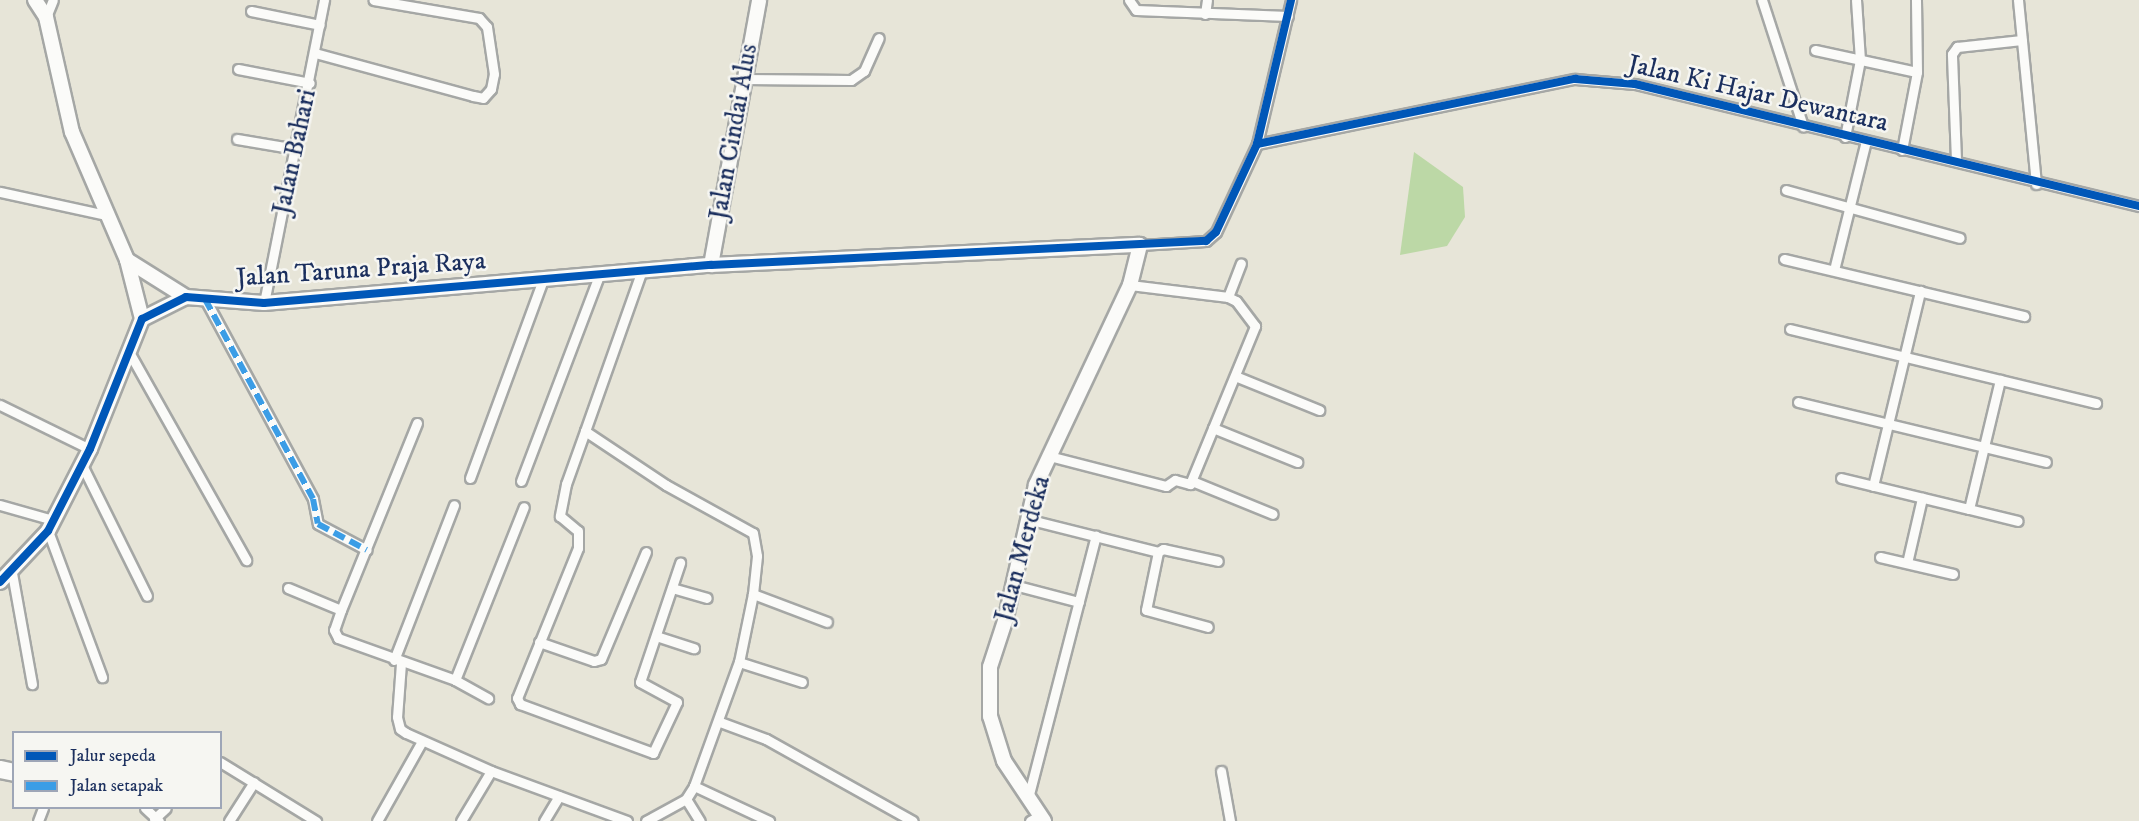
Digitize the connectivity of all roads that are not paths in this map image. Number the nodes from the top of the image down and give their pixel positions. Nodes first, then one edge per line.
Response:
1 (35, 0) edge
2 (53, 0) edge
3 (324, 0) edge
4 (375, 0) edge
5 (759, 0) edge
6 (1129, 0) edge
7 (1207, 0) edge
8 (1292, 0) edge
9 (1762, 0) edge
10 (1856, 0) edge
11 (1916, 0) edge
12 (2018, 0) edge
13 (251, 11) dead end
14 (1205, 14) junction
15 (46, 16) junction
16 (1288, 16) junction
17 (320, 25) junction
18 (879, 38) dead end
19 (2022, 40) junction
20 (1815, 50) dead end
21 (315, 53) junction
22 (1860, 60) junction
23 (238, 69) dead end
24 (1917, 72) junction
25 (744, 79) junction
26 (310, 83) junction
27 (1803, 126) junction
28 (1845, 136) junction
29 (237, 139) dead end
30 (1866, 141) junction
31 (1257, 144) junction
32 (296, 149) junction
33 (1902, 150) junction
34 (1956, 160) junction
35 (2036, 184) junction
36 (1786, 190) dead end
37 (0, 192) edge
38 (1850, 206) junction
39 (2139, 206) edge
40 (106, 215) junction
41 (1960, 238) dead end
42 (1140, 245) junction
43 (1784, 259) dead end
44 (128, 260) junction
45 (1241, 262) dead end
46 (711, 265) junction
47 (642, 270) junction
48 (1834, 270) junction
49 (600, 273) junction
50 (544, 277) junction
51 (1130, 285) junction
52 (1920, 291) junction
53 (186, 297) junction
54 (1228, 297) junction
55 (205, 299) junction
56 (264, 303) junction
57 (2024, 316) dead end
58 (142, 319) junction
59 (1790, 329) dead end
60 (129, 352) junction
61 (1905, 357) junction
62 (1235, 376) junction
63 (2000, 380) junction
64 (1798, 402) dead end
65 (2096, 403) dead end
66 (0, 405) edge
67 (1319, 410) dead end
68 (417, 423) dead end
69 (1888, 423) junction
70 (1213, 428) junction
71 (585, 431) junction
72 (1984, 447) junction
73 (90, 449) junction
74 (1049, 456) junction
75 (1297, 462) dead end
76 (2046, 462) dead end
77 (82, 465) junction
78 (470, 478) dead end
79 (1841, 478) dead end
80 (521, 481) dead end
81 (1192, 481) junction
82 (1873, 486) junction
83 (1922, 498) junction
84 (0, 505) edge
85 (454, 505) dead end
86 (524, 507) dead end
87 (1969, 509) junction
88 (1273, 514) dead end
89 (1027, 519) junction
90 (2018, 521) dead end
91 (50, 525) junction
92 (1096, 536) junction
93 (367, 550) junction
94 (646, 552) dead end
95 (1158, 552) junction
96 (1880, 557) dead end
97 (246, 560) dead end
98 (1218, 561) dead end
99 (680, 563) dead end
100 (1907, 563) junction
101 (12, 573) junction
102 (1953, 574) dead end
103 (0, 582) edge
104 (1014, 585) junction
105 (288, 588) dead end
106 (672, 588) junction
107 (753, 594) junction
108 (147, 596) dead end
109 (707, 598) dead end
110 (1079, 602) junction
111 (341, 610) junction
112 (827, 622) dead end
113 (1208, 627) dead end
114 (656, 636) junction
115 (539, 642) junction
116 (694, 648) dead end
117 (398, 662) junction
118 (739, 662) junction
119 (102, 677) dead end
120 (455, 680) junction
121 (802, 682) dead end
122 (32, 684) dead end
123 (488, 698) dead end
124 (720, 722) junction
125 (422, 741) junction
126 (222, 763) edge
127 (491, 771) junction
128 (1221, 771) dead end
129 (254, 782) junction
130 (694, 786) junction
131 (559, 796) junction
132 (686, 799) junction
133 (1027, 799) junction
134 (1038, 819) edge
135 (310, 820) edge
136 (229, 821) edge
137 (377, 821) edge
138 (461, 821) edge
139 (544, 821) edge
140 (627, 821) edge
141 (646, 821) edge
142 (700, 821) edge
143 (770, 821) edge
144 (914, 821) edge
145 (1230, 821) edge

1 - 15 street
2 - 15 street
3 - 17 street, Jalan Bahari
4 - 21 street
5 - 25 street, Jalan Cindai Alus
6 - 14 street
7 - 14 street
8 - 16 street
9 - 27 street
10 - 22 street
11 - 24 street
12 - 19 street
13 - 17 street
14 - 16 street
15 - 40 street
16 - 31 street
17 - 21 street, Jalan Bahari
18 - 25 street
19 - 34 street
19 - 35 street
20 - 22 street
21 - 26 street, Jalan Bahari
22 - 24 street
22 - 28 street
23 - 26 street
24 - 33 street
25 - 46 street, Jalan Cindai Alus
26 - 32 street, Jalan Bahari
27 - 28 street, Jalan Ki Hajar Dewantara
27 - 31 street, Jalan Ki Hajar Dewantara
28 - 30 street, Jalan Ki Hajar Dewantara
29 - 32 street
30 - 33 street, Jalan Ki Hajar Dewantara
30 - 38 street
31 - 42 street
32 - 56 street, Jalan Bahari
33 - 34 street, Jalan Ki Hajar Dewantara
34 - 35 street, Jalan Ki Hajar Dewantara
35 - 39 street, Jalan Ki Hajar Dewantara
36 - 38 street
37 - 40 street
38 - 41 street
38 - 48 street
40 - 44 street
42 - 46 street, Jalan Taruna Praja Raya
42 - 51 street, Jalan Merdeka
43 - 48 street
44 - 53 street
44 - 58 street
45 - 54 street
46 - 47 street, Jalan Taruna Praja Raya
47 - 49 street, Jalan Taruna Praja Raya
47 - 71 street
48 - 52 street
49 - 50 street, Jalan Taruna Praja Raya
49 - 80 street
50 - 56 street, Jalan Taruna Praja Raya
50 - 78 street
51 - 54 street
51 - 74 street, Jalan Merdeka
52 - 57 street
52 - 61 street
53 - 55 street, Jalan Taruna Praja Raya
53 - 58 street
54 - 62 street
55 - 56 street, Jalan Taruna Praja Raya
55 - 93 street
58 - 60 street
59 - 61 street
60 - 73 street
60 - 97 street
61 - 63 street
61 - 69 street
62 - 67 street
62 - 70 street
63 - 65 street
63 - 72 street
64 - 69 street
66 - 73 street
68 - 93 street
69 - 72 street
69 - 82 street
70 - 75 street
70 - 81 street
71 - 107 street
71 - 115 street
72 - 76 street
72 - 87 street
73 - 77 street
74 - 81 street
74 - 89 street, Jalan Merdeka
77 - 91 street
77 - 108 street
79 - 82 street
81 - 88 street
82 - 83 street
83 - 87 street
83 - 100 street
84 - 91 street
85 - 117 street
86 - 120 street
87 - 90 street
89 - 92 street
89 - 104 street, Jalan Merdeka
91 - 101 street
91 - 119 street
92 - 95 street
92 - 110 street
93 - 111 street
94 - 115 street
95 - 98 street
95 - 113 street
96 - 100 street
99 - 106 street
100 - 102 street
101 - 103 street
101 - 122 street
104 - 110 street
104 - 133 street, Jalan Merdeka
105 - 111 street
106 - 109 street
106 - 114 street
107 - 112 street
107 - 118 street
110 - 133 street
111 - 117 street
114 - 115 street
114 - 116 street
117 - 120 street
117 - 125 street
118 - 121 street
118 - 124 street
120 - 123 street
124 - 130 street
124 - 144 street
125 - 127 street
125 - 137 street
126 - 129 street
127 - 131 street
127 - 138 street
128 - 145 street
129 - 135 street
129 - 136 street
130 - 132 street
130 - 143 street
131 - 139 street
131 - 140 street
132 - 141 street
132 - 142 street
133 - 134 street, Jalan Merdeka

